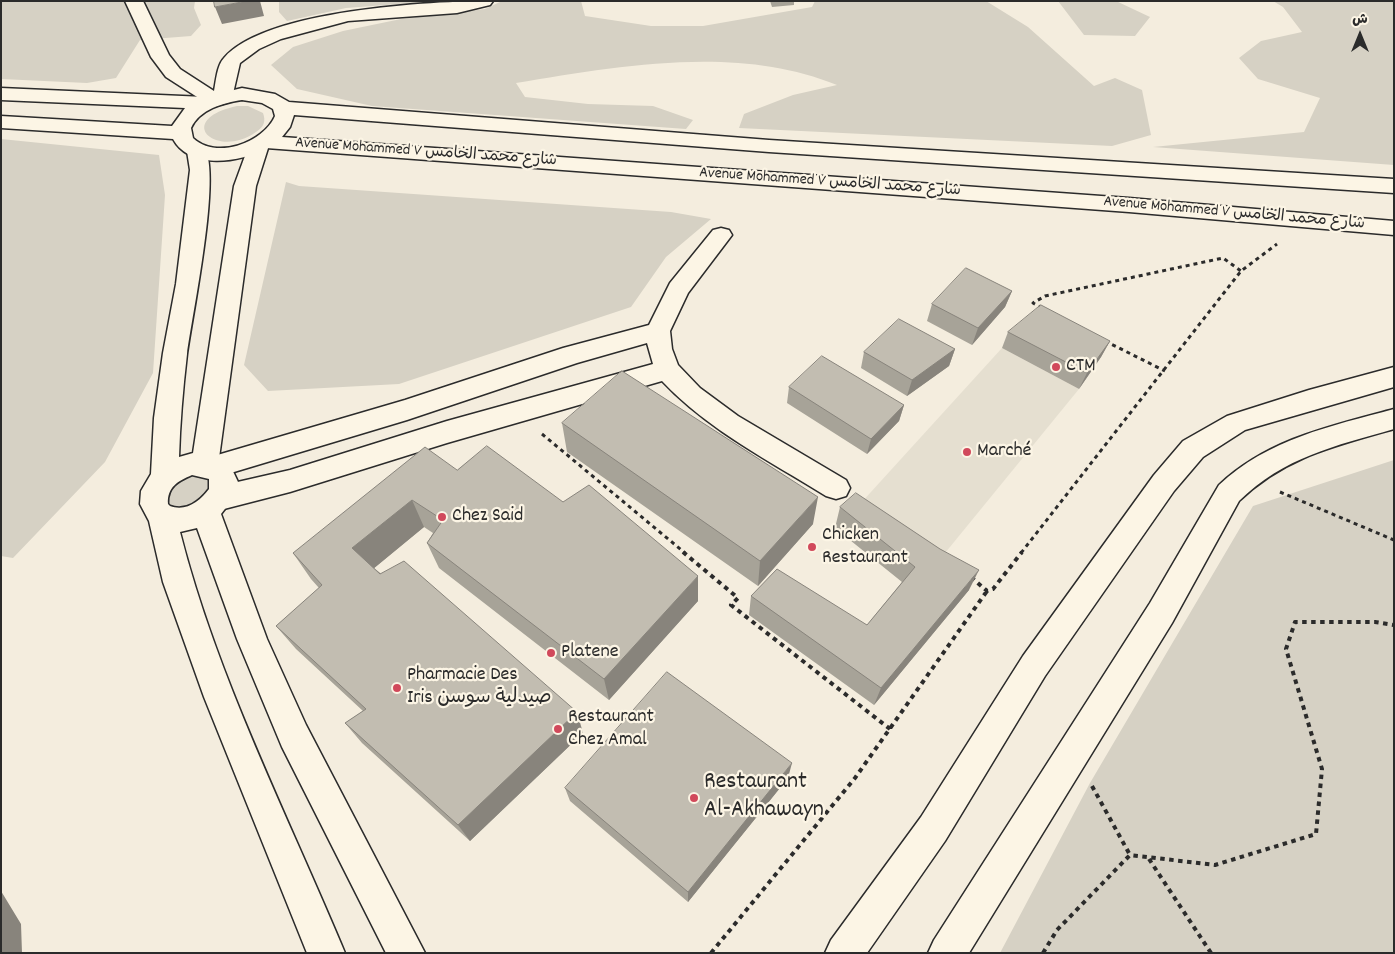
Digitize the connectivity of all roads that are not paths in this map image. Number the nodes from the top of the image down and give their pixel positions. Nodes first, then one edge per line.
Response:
1 (134, 1) edge
2 (484, 1) edge
3 (1, 94) edge
4 (215, 100) junction
5 (284, 108) junction
6 (1, 122) edge
7 (180, 133) junction
8 (263, 144) junction
9 (196, 151) junction
10 (1394, 186) edge
11 (1394, 228) edge
12 (721, 236) dead end
13 (658, 331) junction
14 (667, 370) junction
15 (1394, 377) edge
16 (1394, 419) edge
17 (210, 465) junction
18 (164, 478) junction
19 (836, 488) dead end
20 (213, 505) junction
21 (162, 517) junction
22 (326, 953) edge
23 (406, 953) edge
24 (844, 953) edge
25 (946, 953) edge

1 - 4 street
2 - 4 street
3 - 4 street
4 - 5 street
4 - 7 street
5 - 8 street
5 - 10 street, Avenue Mohammed V شارع محمد الخامس
6 - 7 street
7 - 9 street
8 - 9 street
8 - 11 street, Avenue Mohammed V شارع محمد الخامس
8 - 17 street
9 - 18 street
12 - 13 street
13 - 14 street
13 - 17 street
14 - 19 street
14 - 20 street
15 - 24 street
16 - 25 street
17 - 18 street
17 - 20 street
18 - 21 street
20 - 21 street
20 - 23 street
21 - 22 street

